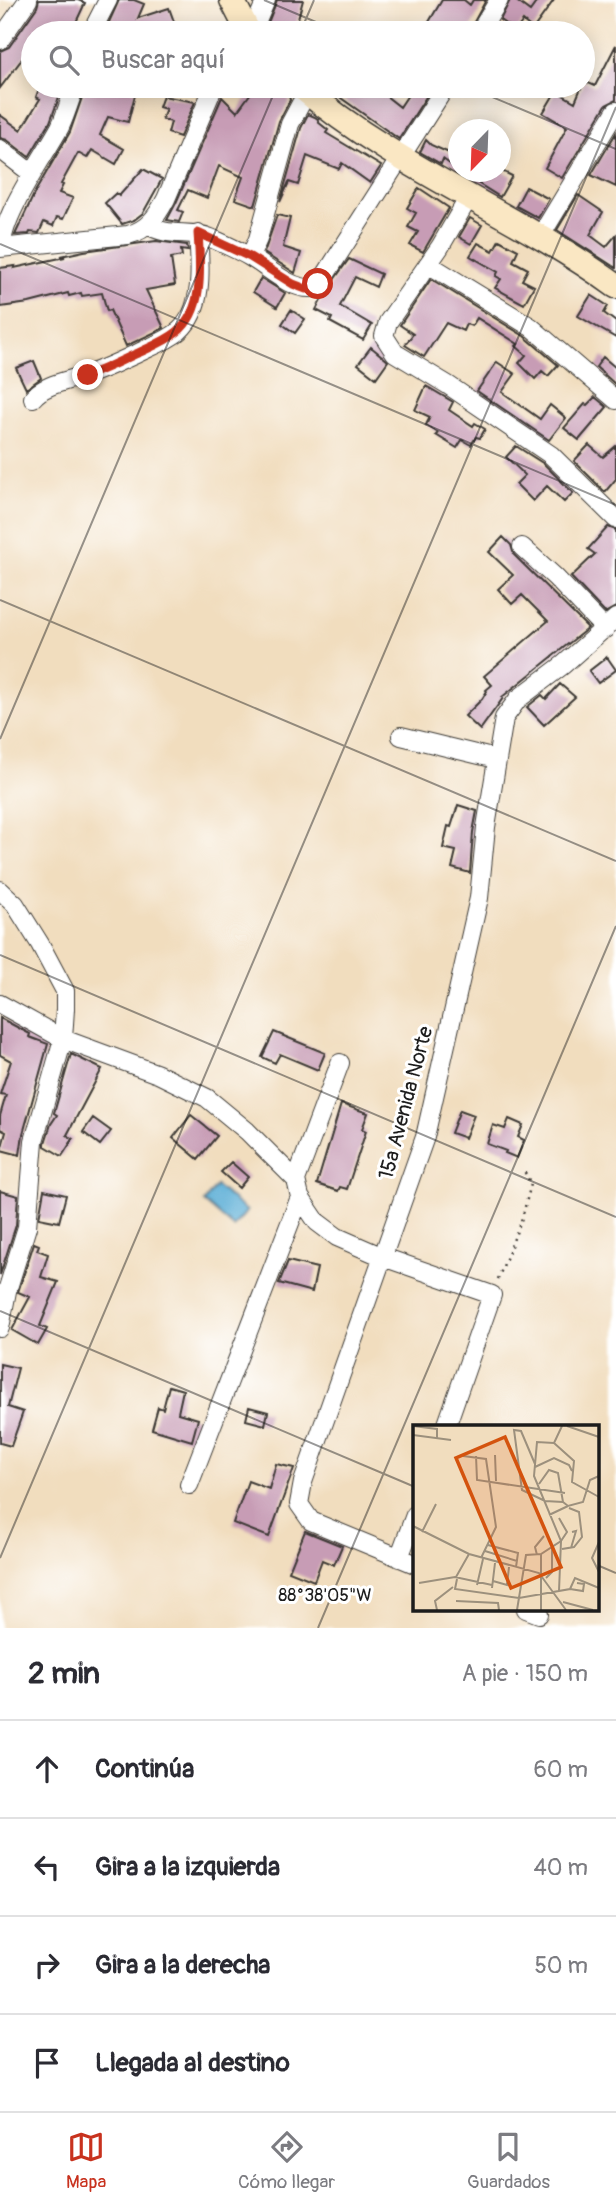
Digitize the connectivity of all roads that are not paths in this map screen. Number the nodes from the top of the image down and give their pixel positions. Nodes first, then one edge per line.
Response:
1 (28, 0) edge
2 (232, 0) edge
3 (266, 0) edge
4 (499, 0) edge
5 (104, 1) edge
6 (96, 21) edge
7 (244, 21) edge
8 (256, 21) edge
9 (486, 21) edge
10 (0, 40) edge
11 (71, 98) edge
12 (209, 98) edge
13 (300, 98) edge
14 (316, 98) edge
15 (439, 98) edge
16 (616, 111) edge
17 (0, 149) edge
18 (401, 159) junction
19 (31, 173) junction
20 (469, 197) junction
21 (148, 226) junction
22 (198, 233) junction
23 (540, 237) junction
24 (1, 248) edge
25 (250, 257) junction
26 (428, 264) junction
27 (616, 286) edge
28 (33, 398) dead end
29 (616, 400) edge
30 (616, 519) edge
31 (522, 547) dead end
32 (610, 623) edge
33 (401, 736) dead end
34 (496, 759) junction
35 (0, 890) edge
36 (0, 1004) edge
37 (63, 1039) junction
38 (341, 1063) dead end
39 (298, 1189) junction
40 (383, 1257) junction
41 (0, 1328) edge
42 (447, 1425) edge
43 (189, 1485) dead end
44 (413, 1526) edge
45 (407, 1561) edge

1 - 10 street
2 - 7 street
3 - 8 street
4 - 9 street
5 - 6 street
11 - 19 street
12 - 21 street
13 - 25 street
14 - 18 street
15 - 18 street
16 - 23 street
17 - 19 street
18 - 20 street
18 - 25 street
19 - 24 street
20 - 23 street
20 - 26 street
21 - 22 street
21 - 24 street
22 - 25 street
22 - 28 street
23 - 27 street
26 - 29 street
26 - 30 street
31 - 32 street
32 - 34 street, 15a Avenida Norte
33 - 34 street
34 - 40 street, 15a Avenida Norte
35 - 37 street
36 - 37 street
37 - 39 street
37 - 41 street
38 - 39 street
39 - 40 street
39 - 43 street
40 - 42 street
40 - 45 street, 15a Avenida Norte
44 - 45 street

